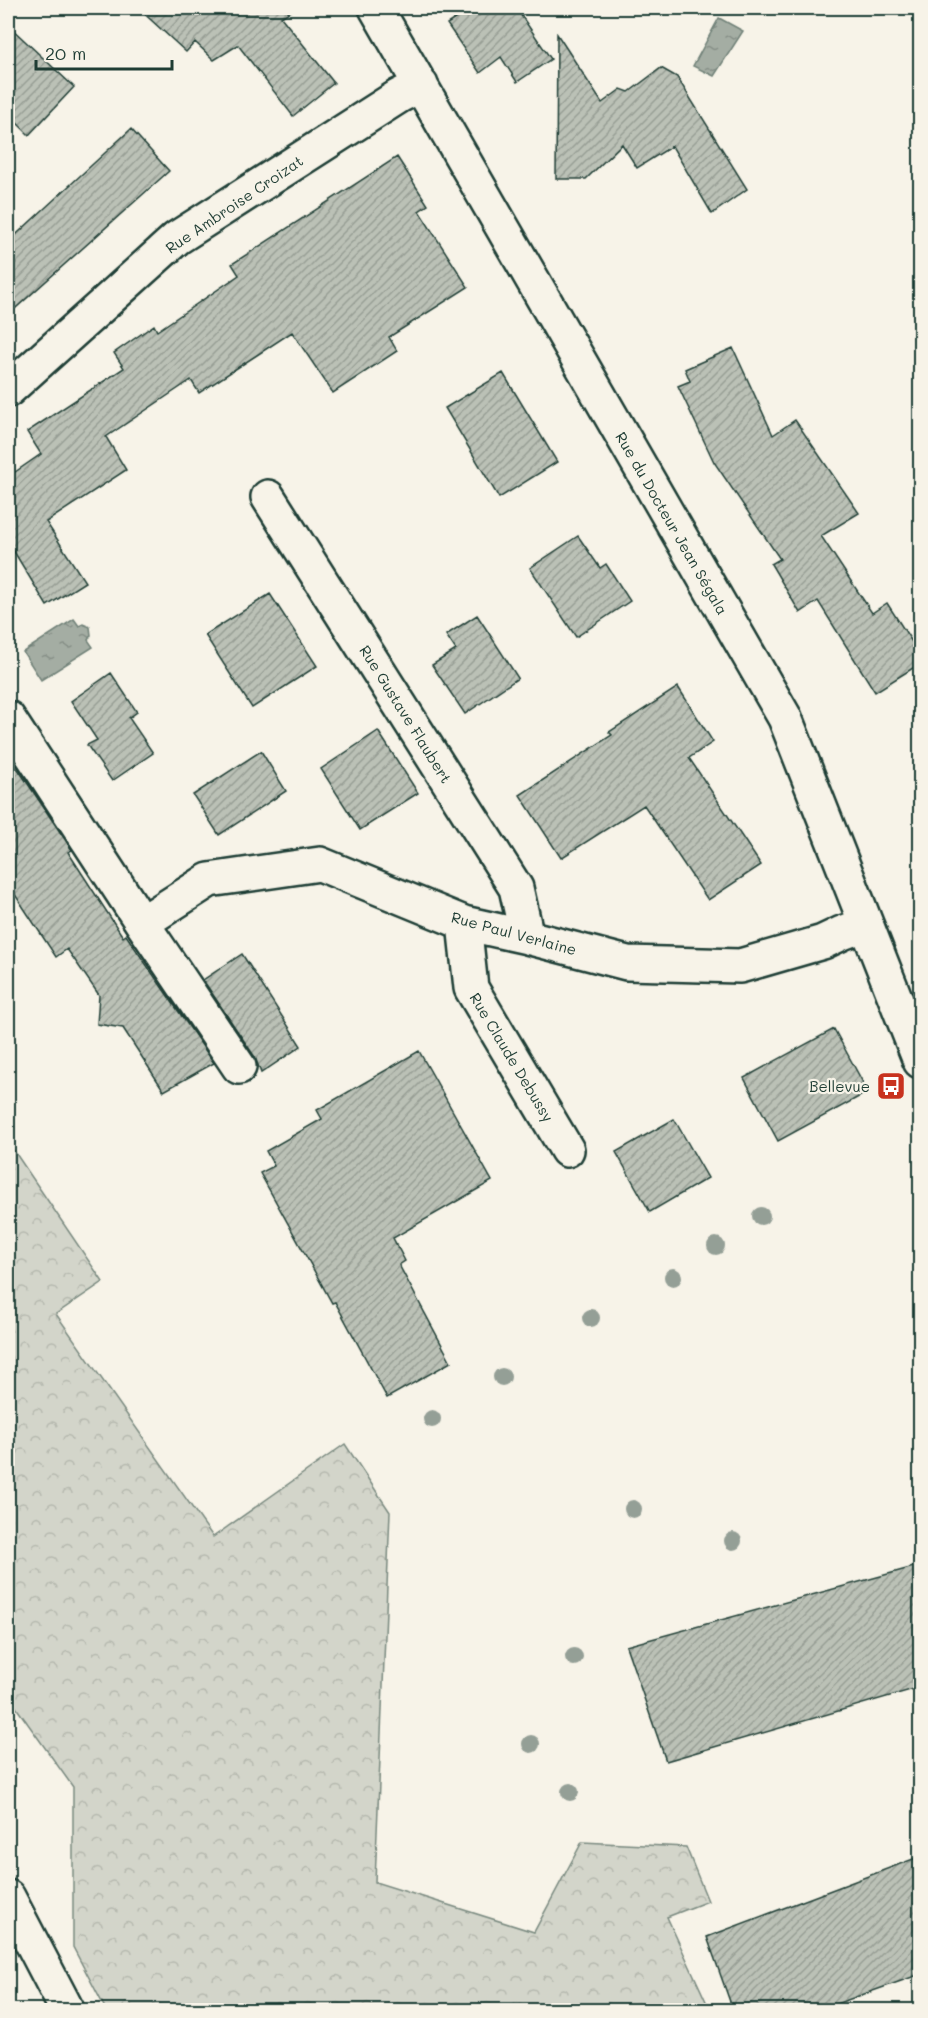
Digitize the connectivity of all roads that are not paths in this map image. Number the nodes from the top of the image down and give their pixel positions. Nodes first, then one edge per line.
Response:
1 (376, 8) edge
2 (421, 85) junction
3 (8, 390) edge
4 (268, 497) dead end
5 (8, 718) edge
6 (142, 923) junction
7 (464, 923) junction
8 (866, 924) junction
9 (527, 937) junction
10 (921, 1061) edge
11 (239, 1067) dead end
12 (567, 1150) dead end
13 (8, 1897) edge
14 (67, 2010) edge

1 - 2 street, Rue du Docteur Jean Ségala
2 - 3 street, Rue Ambroise Croizat
2 - 8 street, Rue du Docteur Jean Ségala
4 - 9 street, Rue Gustave Flaubert
5 - 6 street
6 - 7 street, Rue Paul Verlaine
6 - 11 street
7 - 9 street, Rue Paul Verlaine
7 - 12 street, Rue Claude Debussy
8 - 9 street, Rue Paul Verlaine
8 - 10 street, Rue du Docteur Jean Ségala
13 - 14 street

